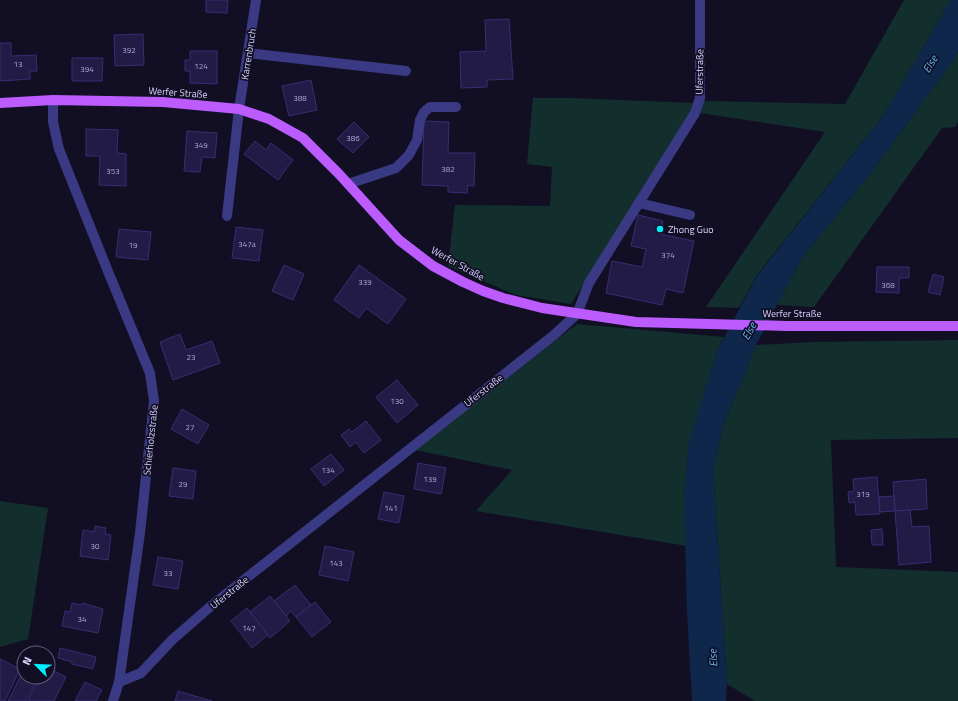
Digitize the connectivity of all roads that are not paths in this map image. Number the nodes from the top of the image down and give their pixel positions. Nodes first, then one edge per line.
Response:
1 (256, 0) edge
2 (700, 0) edge
3 (248, 53) junction
4 (406, 71) dead end
5 (53, 100) junction
6 (0, 103) edge
7 (456, 108) dead end
8 (239, 109) junction
9 (348, 184) junction
10 (639, 203) junction
11 (690, 215) dead end
12 (228, 216) dead end
13 (577, 314) junction
14 (958, 326) edge
15 (119, 682) junction
16 (114, 701) edge

1 - 3 street, Karrenbruch
2 - 10 street, Uferstraße
3 - 4 street
3 - 8 street, Karrenbruch
5 - 6 main road, Werfer Straße
5 - 8 main road, Werfer Straße
5 - 15 street, Schierholzstraße
7 - 9 street
8 - 9 main road, Werfer Straße
8 - 12 street, Karrenbruch
9 - 13 main road, Werfer Straße
10 - 11 street
10 - 13 street, Uferstraße
13 - 14 main road, Werfer Straße
13 - 15 street, Uferstraße
15 - 16 street, Schierholzstraße

